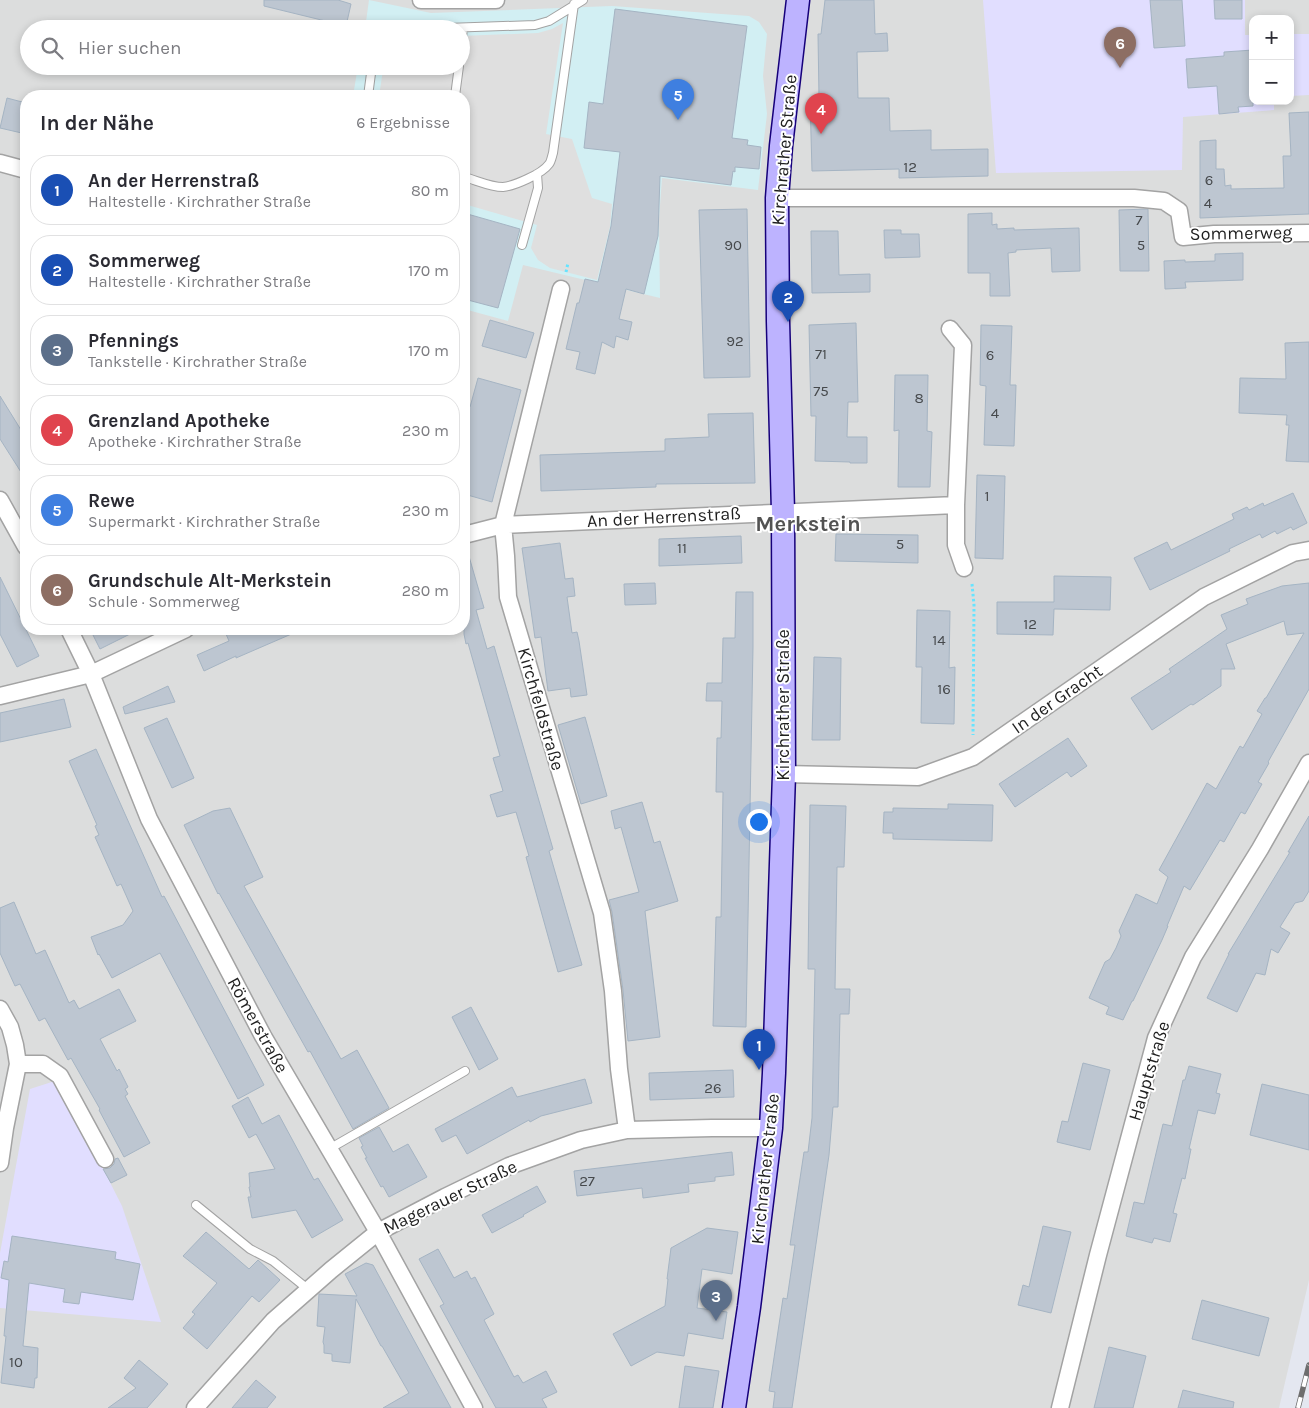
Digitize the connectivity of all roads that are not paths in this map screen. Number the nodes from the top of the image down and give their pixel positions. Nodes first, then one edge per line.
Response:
1 (421, 0) edge
2 (496, 0) edge
3 (583, 0) edge
4 (793, 0) edge
5 (798, 0) edge
6 (574, 4) junction
7 (470, 28) edge
8 (371, 75) edge
9 (458, 75) edge
10 (369, 90) edge
11 (456, 90) edge
12 (0, 163) edge
13 (20, 168) edge
14 (537, 174) junction
15 (470, 179) edge
16 (777, 198) junction
17 (1309, 233) edge
18 (522, 245) dead end
19 (561, 289) dead end
20 (950, 329) dead end
21 (0, 500) edge
22 (956, 505) junction
23 (783, 512) junction
24 (503, 525) junction
25 (470, 533) edge
26 (20, 536) edge
27 (1309, 550) edge
28 (964, 568) road end
29 (72, 635) edge
30 (173, 635) edge
31 (91, 674) junction
32 (0, 696) edge
33 (1309, 763) edge
34 (784, 774) junction
35 (0, 1009) edge
36 (18, 1064) junction
37 (465, 1071) dead end
38 (3, 1128) edge
39 (771, 1128) junction
40 (627, 1130) junction
41 (329, 1149) junction
42 (105, 1159) dead end
43 (0, 1163) edge
44 (196, 1204) dead end
45 (378, 1232) junction
46 (309, 1290) junction
47 (195, 1408) edge
48 (474, 1408) edge
49 (734, 1408) edge
50 (1060, 1408) edge

1 - 2 street
3 - 6 lane
4 - 5 street
5 - 16 main road, Kirchrather Straße
6 - 7 lane
6 - 14 lane
8 - 10 lane
9 - 11 lane
12 - 13 street
14 - 15 lane
14 - 18 lane
16 - 17 street, Sommerweg
16 - 23 main road, Kirchrather Straße
19 - 24 street, Kirchfeldstraße
20 - 22 street
21 - 26 street
22 - 23 street, An der Herrenstraß
22 - 28 street
23 - 24 street, An der Herrenstraß
23 - 34 main road, Kirchrather Straße
24 - 25 street, An der Herrenstraß
24 - 40 street, Kirchfeldstraße
27 - 34 street, In der Gracht
29 - 31 street, Römerstraße
30 - 31 street
31 - 32 street
31 - 41 street, Römerstraße
33 - 50 street, Hauptstraße
34 - 39 main road, Kirchrather Straße
35 - 36 street
36 - 38 street
36 - 42 street
37 - 41 lane
38 - 43 street
39 - 40 street, Magerauer Straße
39 - 49 main road, Kirchrather Straße
40 - 45 street, Magerauer Straße
41 - 45 street, Römerstraße
44 - 46 lane
45 - 46 street, Magerauer Straße
45 - 48 street, Römerstraße
46 - 47 street, Magerauer Straße

